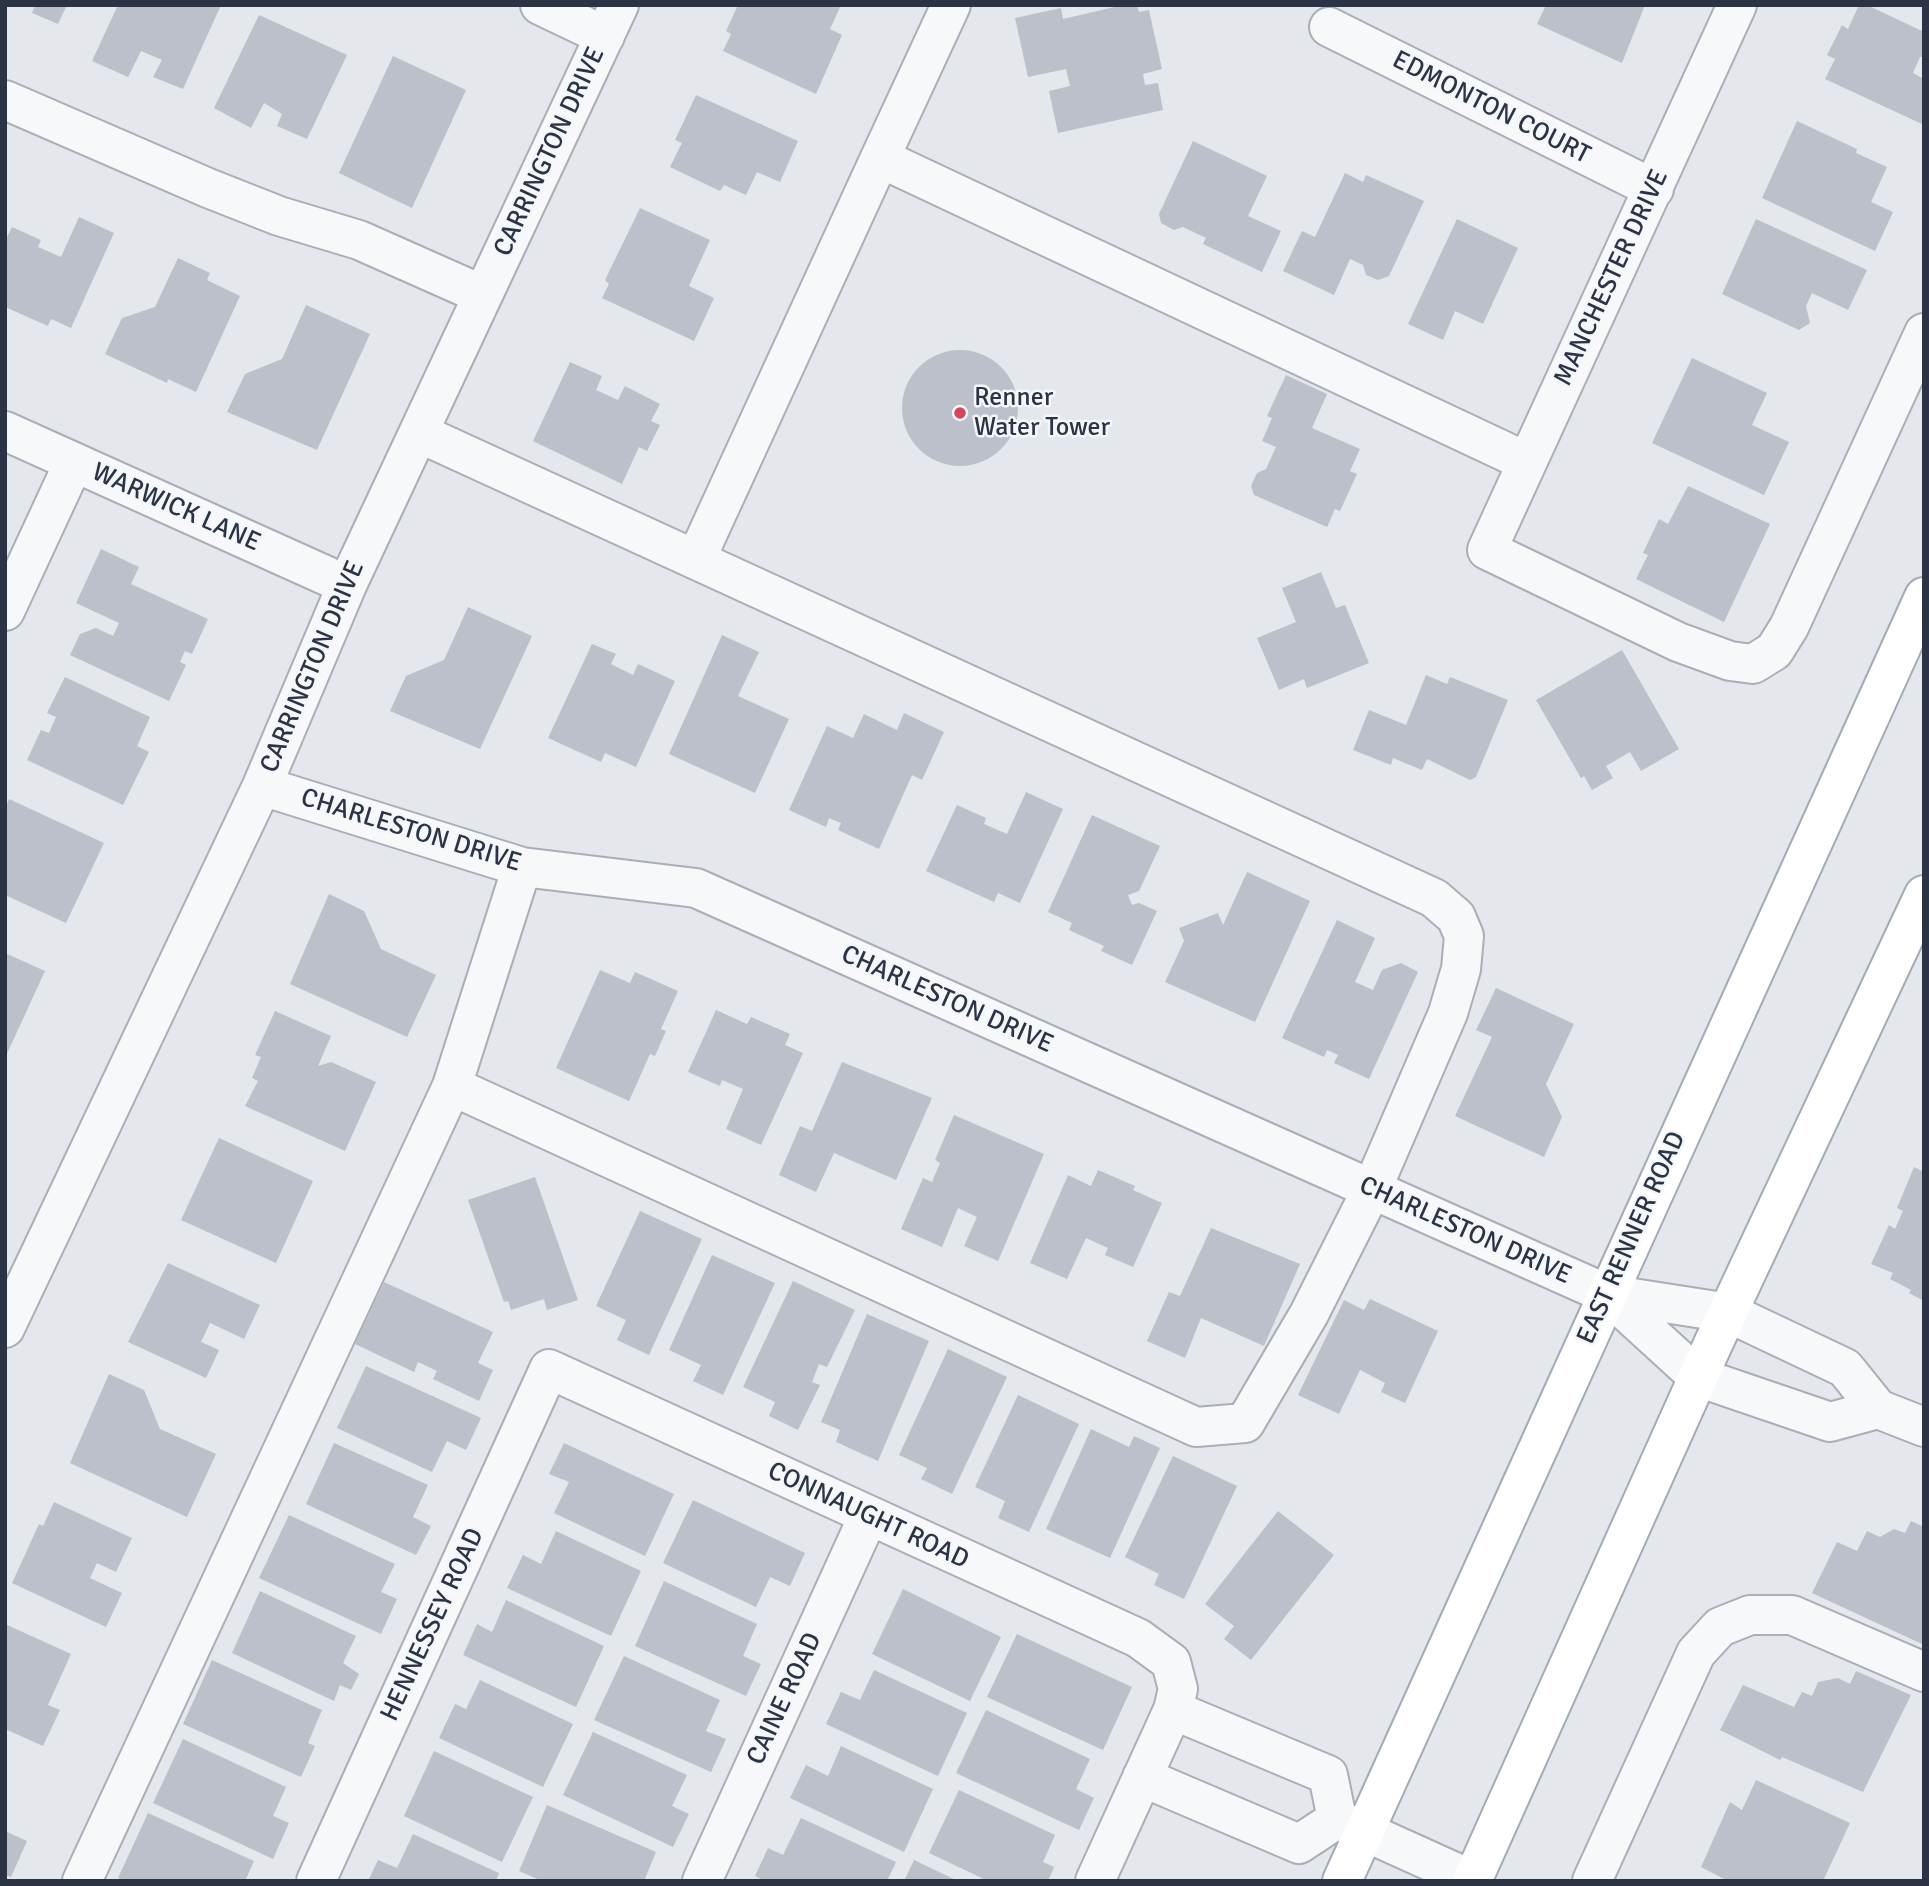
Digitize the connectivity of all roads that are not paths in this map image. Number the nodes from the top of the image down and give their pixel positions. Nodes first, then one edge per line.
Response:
1 (541, 5) edge
2 (951, 5) edge
3 (1737, 5) edge
4 (612, 20) edge
5 (1329, 27) dead end
6 (5, 100) edge
7 (880, 158) junction
8 (1654, 190) junction
9 (483, 295) junction
10 (1924, 333) edge
11 (5, 430) edge
12 (419, 433) junction
13 (74, 462) junction
14 (1527, 462) junction
15 (696, 559) junction
16 (347, 585) junction
17 (1924, 597) edge
18 (5, 611) edge
19 (262, 786) junction
20 (522, 867) junction
21 (1924, 895) edge
22 (452, 1086) junction
23 (1371, 1189) junction
24 (1607, 1294) junction
25 (1729, 1313) junction
26 (5, 1328) edge
27 (549, 1369) joint
28 (1698, 1377) junction
29 (1878, 1409) junction
30 (1924, 1427) edge
31 (868, 1517) junction
32 (1924, 1672) edge
33 (1175, 1693) junction
34 (1142, 1777) junction
35 (1351, 1826) junction
36 (1472, 1880) edge
37 (82, 1881) edge
38 (316, 1881) edge
39 (702, 1881) edge
40 (1095, 1881) edge
41 (1342, 1881) edge
42 (1592, 1881) edge

1 - 4 street
2 - 7 street
3 - 8 street, MANCHESTER DRIVE
4 - 9 street, CARRINGTON DRIVE
5 - 8 street, EDMONTON COURT
6 - 9 street
7 - 14 street
7 - 15 street
8 - 14 street, MANCHESTER DRIVE
9 - 12 street, CARRINGTON DRIVE
10 - 14 street, MANCHESTER DRIVE
11 - 13 street, WARWICK LANE
12 - 15 street
12 - 16 street, CARRINGTON DRIVE
13 - 16 street, WARWICK LANE
13 - 18 street
15 - 23 street
16 - 19 street, CARRINGTON DRIVE
17 - 24 main road, EAST RENNER ROAD
19 - 20 street, CHARLESTON DRIVE
19 - 26 street, CARRINGTON DRIVE
20 - 22 street
20 - 23 street, CHARLESTON DRIVE
21 - 25 main road
22 - 23 street
22 - 37 street
23 - 24 street, CHARLESTON DRIVE
24 - 25 street, CHARLESTON DRIVE
24 - 28 street, CHARLESTON DRIVE
24 - 35 main road, EAST RENNER ROAD
25 - 28 main road
25 - 29 street, CHARLESTON DRIVE
27 - 31 street, CONNAUGHT ROAD
27 - 38 street, HENNESSEY ROAD
28 - 29 street, CHARLESTON DRIVE
28 - 36 main road
29 - 30 street, CHARLESTON DRIVE
31 - 33 street, CONNAUGHT ROAD
31 - 39 street, CAINE ROAD
32 - 42 street
33 - 34 street
33 - 35 street
34 - 35 street
34 - 40 street
35 - 36 street
35 - 41 main road, EAST RENNER ROAD

